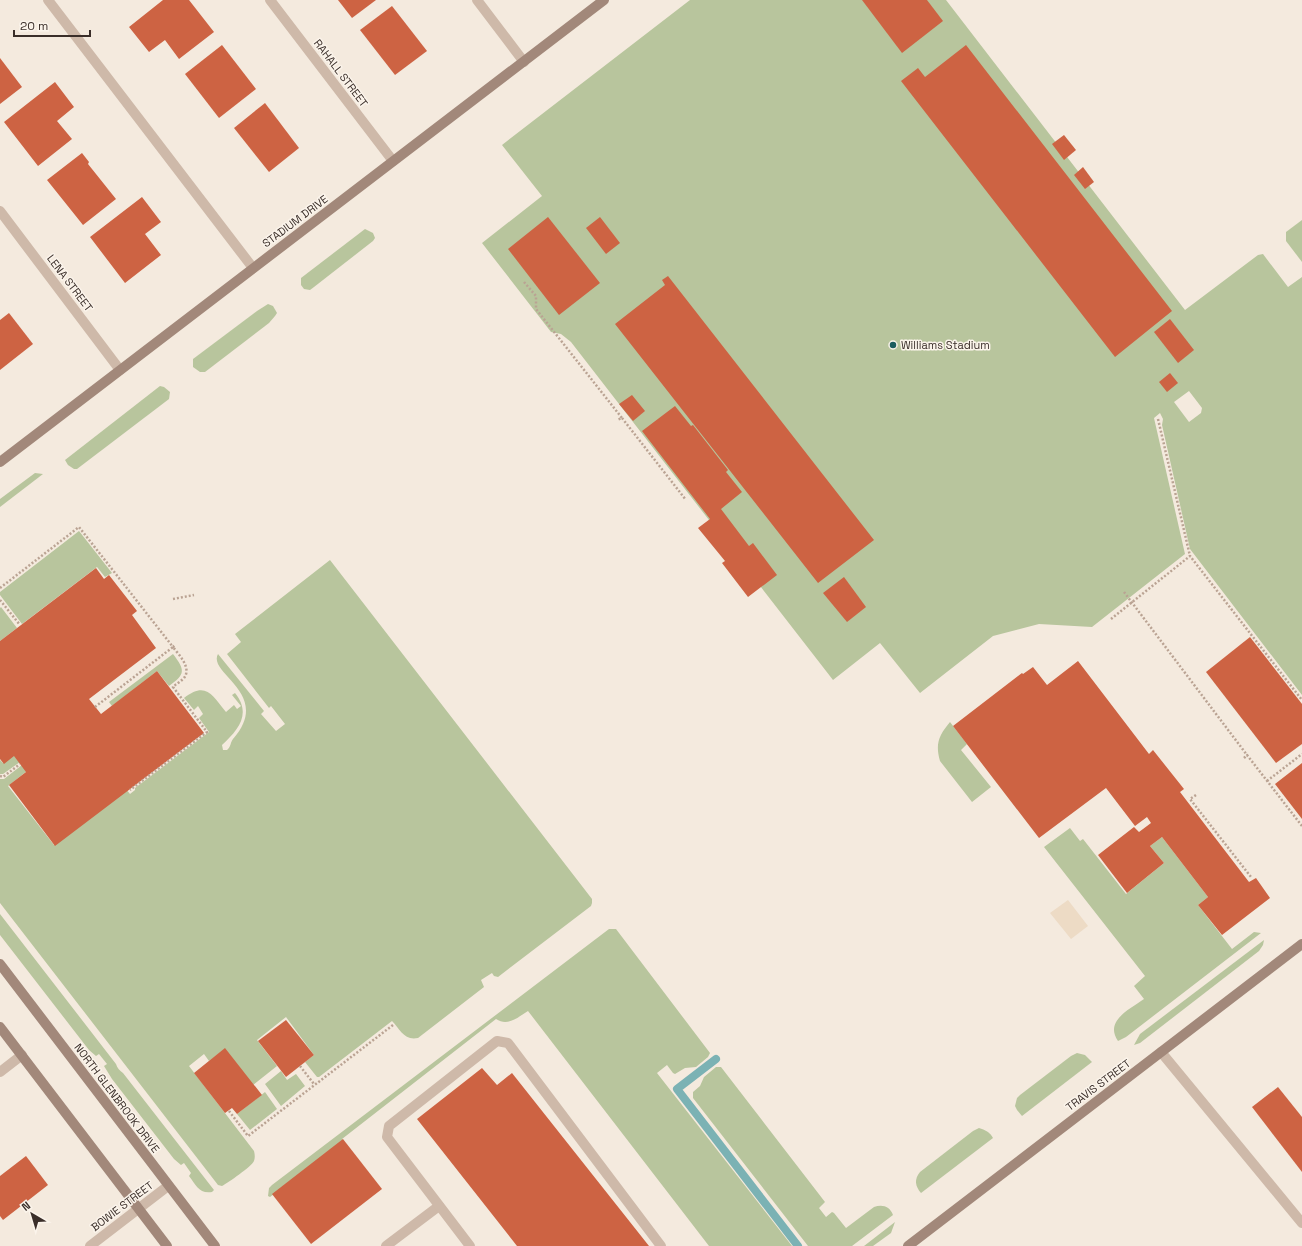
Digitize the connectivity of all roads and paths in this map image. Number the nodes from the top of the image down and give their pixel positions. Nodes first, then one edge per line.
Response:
1 (48, 0) edge
2 (270, 0) edge
3 (476, 0) edge
4 (604, 0) edge
5 (524, 62) junction
6 (393, 162) junction
7 (1, 215) edge
8 (253, 268) junction
9 (524, 282) dead end
10 (120, 370) junction
11 (622, 418) junction
12 (1158, 419) dead end
13 (617, 420) dead end
14 (0, 462) edge
15 (686, 500) dead end
16 (1190, 556) junction
17 (0, 588) edge
18 (1124, 592) dead end
19 (194, 595) dead end
20 (174, 599) dead end
21 (0, 600) edge
22 (1132, 602) junction
23 (1110, 619) dead end
24 (20, 625) dead end
25 (174, 646) junction
26 (1302, 700) edge
27 (96, 707) dead end
28 (1302, 754) edge
29 (1247, 755) junction
30 (1244, 758) dead end
31 (20, 764) dead end
32 (0, 776) edge
33 (1267, 781) junction
34 (130, 790) dead end
35 (1196, 795) dead end
36 (1302, 826) edge
37 (1251, 877) dead end
38 (1302, 944) edge
39 (0, 964) edge
40 (392, 1025) dead end
41 (0, 1027) edge
42 (1161, 1052) junction
43 (22, 1055) junction
44 (300, 1066) dead end
45 (0, 1072) edge
46 (314, 1084) junction
47 (229, 1111) dead end
48 (168, 1186) junction
49 (439, 1206) junction
50 (138, 1209) junction
51 (1302, 1223) edge
52 (90, 1246) edge
53 (167, 1246) edge
54 (215, 1246) edge
55 (386, 1246) edge
56 (470, 1246) edge
57 (661, 1246) edge
58 (908, 1246) edge

1 - 8 street
2 - 6 street, RAHALL STREET
3 - 5 street
4 - 5 street, STADIUM DRIVE
5 - 6 street, STADIUM DRIVE
6 - 8 street, STADIUM DRIVE
7 - 10 street, LENA STREET
8 - 10 street, STADIUM DRIVE
9 - 11 path
10 - 14 street, STADIUM DRIVE
11 - 13 path
11 - 15 path
12 - 16 path
16 - 22 path
16 - 26 path
17 - 25 path
18 - 22 path
19 - 20 path
21 - 24 path
22 - 23 path
22 - 29 path
25 - 27 path
25 - 34 path
28 - 33 path
29 - 30 path
29 - 33 path
31 - 32 path
33 - 36 path
35 - 37 path
38 - 42 street, TRAVIS STREET
39 - 48 street, NORTH GLENBROOK DRIVE
40 - 46 path
41 - 43 street
42 - 51 street
42 - 58 street, TRAVIS STREET
43 - 45 street
43 - 50 street
44 - 46 path
46 - 47 path
48 - 50 street, BOWIE STREET
48 - 54 street, NORTH GLENBROOK DRIVE
49 - 55 street
49 - 56 street
49 - 57 street
50 - 52 street, BOWIE STREET
50 - 53 street

